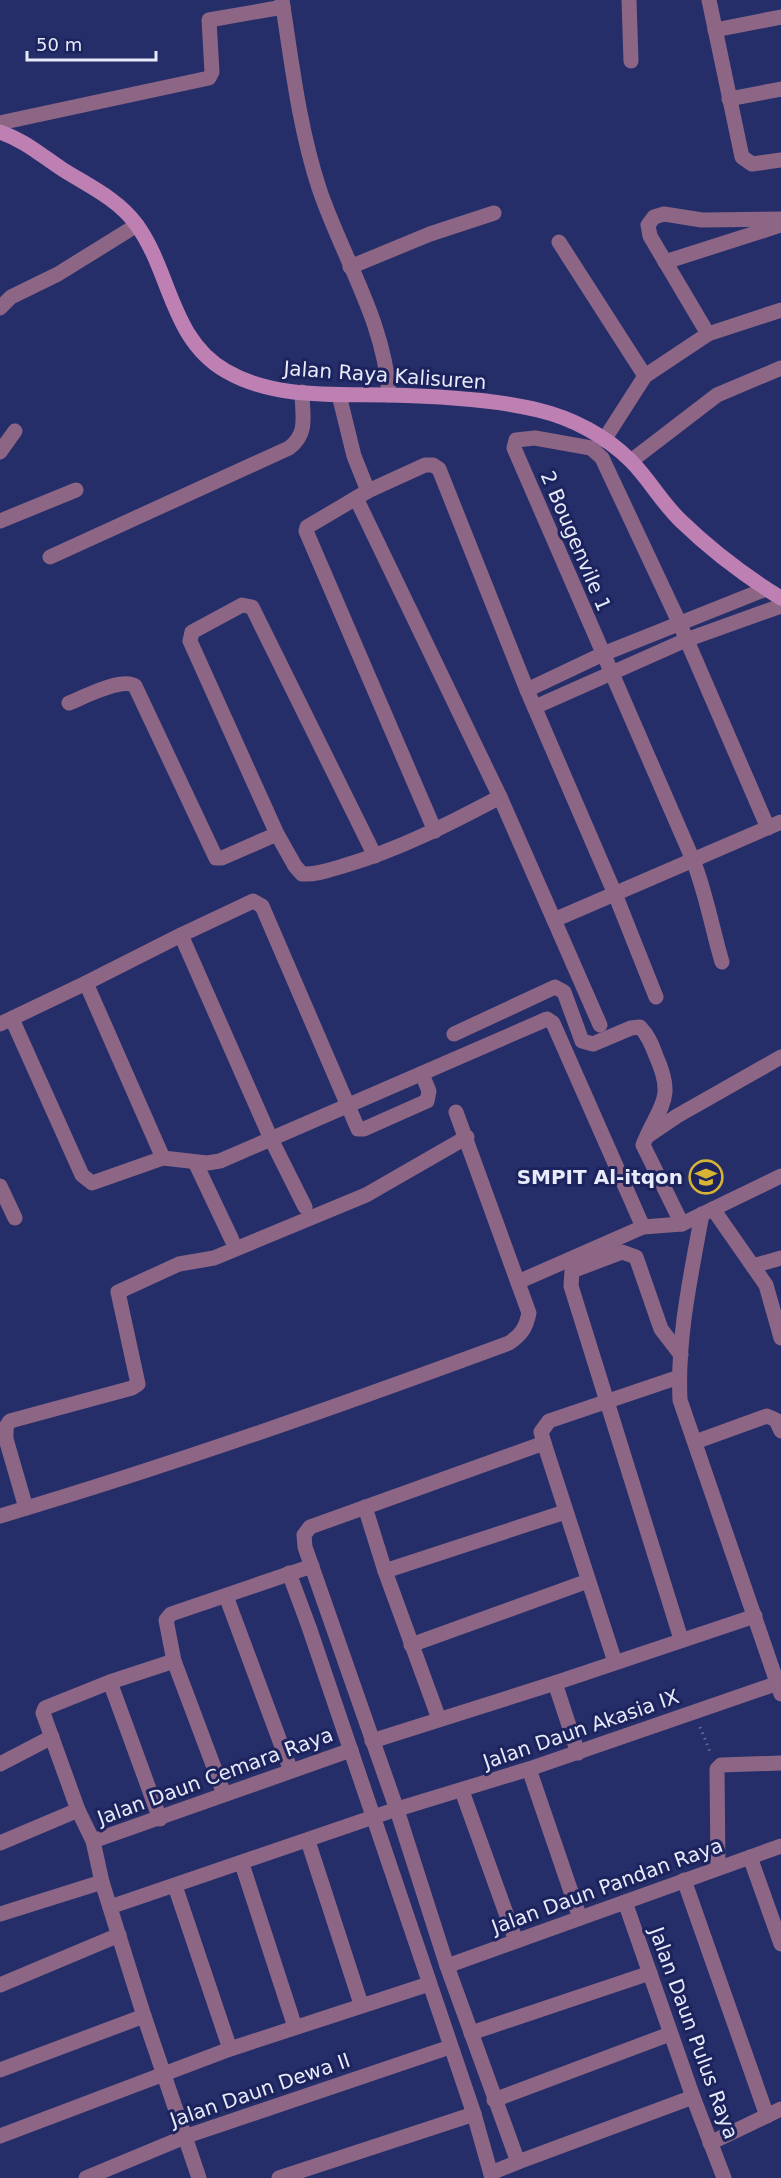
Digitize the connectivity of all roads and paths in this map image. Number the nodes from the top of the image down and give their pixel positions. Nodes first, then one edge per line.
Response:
1 (629, 0) edge
2 (709, 0) edge
3 (283, 3) edge
4 (781, 17) edge
5 (715, 30) junction
6 (631, 61) dead end
7 (781, 89) edge
8 (729, 99) junction
9 (0, 123) edge
10 (0, 132) edge
11 (781, 160) edge
12 (494, 213) dead end
13 (781, 219) edge
14 (137, 225) junction
15 (781, 225) edge
16 (559, 242) dead end
17 (665, 262) junction
18 (350, 267) junction
19 (0, 308) edge
20 (781, 310) edge
21 (708, 334) junction
22 (781, 368) edge
23 (645, 376) junction
24 (302, 392) junction
25 (339, 395) junction
26 (389, 395) junction
27 (15, 431) dead end
28 (604, 440) junction
29 (0, 453) edge
30 (631, 461) junction
31 (76, 490) dead end
32 (362, 495) junction
33 (0, 520) edge
34 (50, 557) dead end
35 (766, 589) junction
36 (781, 598) edge
37 (781, 606) edge
38 (679, 622) junction
39 (686, 640) junction
40 (603, 654) junction
41 (609, 672) junction
42 (527, 690) junction
43 (69, 703) dead end
44 (535, 707) junction
45 (500, 797) junction
46 (775, 825) edge
47 (435, 831) junction
48 (277, 834) junction
49 (375, 856) junction
50 (693, 860) junction
51 (615, 894) junction
52 (554, 920) junction
53 (181, 935) junction
54 (722, 962) dead end
55 (86, 983) junction
56 (656, 997) dead end
57 (6, 1021) edge
58 (600, 1025) dead end
59 (453, 1034) dead end
60 (781, 1057) edge
61 (422, 1074) junction
62 (348, 1107) junction
63 (456, 1112) dead end
64 (467, 1137) junction
65 (646, 1137) junction
66 (271, 1139) junction
67 (163, 1158) junction
68 (195, 1162) junction
69 (781, 1176) edge
70 (0, 1186) edge
71 (304, 1207) dead end
72 (707, 1211) junction
73 (15, 1218) dead end
74 (682, 1224) junction
75 (643, 1227) junction
76 (232, 1239) dead end
77 (781, 1258) edge
78 (753, 1266) junction
79 (518, 1282) junction
80 (781, 1338) edge
81 (681, 1355) junction
82 (679, 1377) junction
83 (606, 1401) junction
84 (781, 1431) edge
85 (695, 1442) junction
86 (544, 1443) junction
87 (365, 1507) junction
88 (26, 1508) junction
89 (565, 1512) junction
90 (0, 1516) edge
91 (300, 1570) junction
92 (385, 1571) junction
93 (588, 1581) junction
94 (226, 1596) junction
95 (755, 1616) junction
96 (681, 1639) junction
97 (411, 1645) junction
98 (174, 1661) junction
99 (615, 1662) junction
100 (110, 1682) junction
101 (555, 1683) junction
102 (780, 1686) edge
103 (694, 1713) junction
104 (440, 1719) junction
105 (52, 1737) junction
106 (372, 1741) junction
107 (351, 1750) junction
108 (578, 1753) junction
109 (781, 1763) edge
110 (0, 1764) edge
111 (529, 1769) junction
112 (717, 1770) junction
113 (291, 1771) junction
114 (462, 1791) junction
115 (224, 1794) junction
116 (78, 1810) junction
117 (385, 1813) junction
118 (160, 1819) junction
119 (93, 1841) junction
120 (308, 1841) junction
121 (0, 1843) edge
122 (781, 1846) edge
123 (750, 1857) junction
124 (242, 1864) junction
125 (718, 1868) junction
126 (684, 1881) junction
127 (102, 1882) junction
128 (175, 1886) junction
129 (625, 1902) junction
130 (110, 1907) junction
131 (0, 1914) edge
132 (580, 1918) junction
133 (119, 1935) junction
134 (516, 1941) junction
135 (781, 1944) edge
136 (447, 1966) junction
137 (650, 1973) junction
138 (429, 1984) junction
139 (0, 1985) edge
140 (362, 2004) junction
141 (144, 2016) junction
142 (295, 2027) junction
143 (471, 2033) junction
144 (670, 2034) junction
145 (450, 2047) junction
146 (230, 2049) junction
147 (0, 2070) edge
148 (165, 2073) junction
149 (693, 2097) junction
150 (494, 2100) junction
151 (781, 2109) edge
152 (474, 2114) junction
153 (766, 2116) junction
154 (0, 2136) edge
155 (186, 2136) junction
156 (710, 2143) junction
157 (503, 2169) edge
158 (86, 2178) edge
159 (199, 2178) edge
160 (279, 2178) edge
161 (724, 2178) edge

1 - 6 street
2 - 5 street
3 - 9 street
3 - 18 street
4 - 5 street
5 - 8 street
7 - 8 street
8 - 11 street
10 - 14 main road, Jalan Raya Kalisuren
12 - 18 street
13 - 17 street
14 - 19 street
14 - 24 main road, Jalan Raya Kalisuren
15 - 17 street
16 - 23 street
17 - 21 street
18 - 26 street
20 - 21 street
21 - 23 street
22 - 30 street
23 - 28 street
24 - 25 main road, Jalan Raya Kalisuren
24 - 34 street
25 - 26 main road, Jalan Raya Kalisuren
25 - 32 street
26 - 28 main road, Jalan Raya Kalisuren
27 - 29 street
28 - 30 main road, Jalan Raya Kalisuren
30 - 35 main road, Jalan Raya Kalisuren
31 - 33 street
32 - 42 street
32 - 45 street
32 - 47 street
35 - 36 main road, Jalan Raya Kalisuren
35 - 38 street
37 - 39 street
38 - 39 street
38 - 40 street
38 - 40 street, 2 Bougenvile 1
39 - 41 street
39 - 46 street
40 - 41 street, 2 Bougenvile 1
40 - 42 street
41 - 44 street
41 - 50 street, 2 Bougenvile 1
42 - 44 street
43 - 48 street
44 - 51 street
45 - 47 street
45 - 52 street
46 - 50 street
47 - 49 street
48 - 49 street
48 - 49 street
50 - 51 street
50 - 54 street, 2 Bougenvile 1
51 - 52 street
51 - 56 street
52 - 58 street
53 - 55 street
53 - 62 street
53 - 66 street
55 - 57 street
55 - 67 street
57 - 67 street
59 - 65 street
60 - 65 street
61 - 62 street
61 - 62 street
61 - 75 street
62 - 66 street
63 - 64 street
64 - 79 street
64 - 88 street
65 - 74 street
66 - 68 street
66 - 71 street
67 - 68 street
68 - 76 street
69 - 72 street
70 - 73 street
72 - 74 street
72 - 78 street
72 - 81 street
74 - 75 street
75 - 79 street
77 - 78 street
78 - 80 street
79 - 88 street
81 - 82 street
81 - 83 street
82 - 83 street
82 - 85 street
83 - 86 street
83 - 96 street
84 - 85 street
85 - 95 street
86 - 87 street
86 - 89 street
87 - 91 street
87 - 92 street
88 - 90 street
89 - 92 street
89 - 93 street
91 - 94 street
91 - 106 street
91 - 107 street
92 - 97 street
93 - 97 street
93 - 99 street
94 - 98 street
94 - 113 street
95 - 96 street
95 - 102 street
96 - 99 street
97 - 104 street
98 - 100 street
98 - 115 street
99 - 101 street
100 - 105 street
100 - 118 street
101 - 104 street
101 - 108 street
102 - 103 street, Jalan Daun Akasia IX
103 - 108 street, Jalan Daun Akasia IX
103 - 112 path
104 - 106 street
105 - 110 street
105 - 116 street
106 - 117 street
107 - 113 street, Jalan Daun Cemara Raya
107 - 117 street
108 - 111 street, Jalan Daun Akasia IX
109 - 112 street
111 - 114 street, Jalan Daun Akasia IX
111 - 132 street
112 - 125 street
113 - 115 street, Jalan Daun Cemara Raya
114 - 117 street, Jalan Daun Akasia IX
114 - 134 street
115 - 118 street, Jalan Daun Cemara Raya
116 - 119 street
116 - 121 street
117 - 120 street, Jalan Daun Akasia IX
117 - 136 street
117 - 138 street
118 - 119 street, Jalan Daun Cemara Raya
119 - 127 street
120 - 124 street, Jalan Daun Akasia IX
120 - 140 street
122 - 123 street, Jalan Daun Pandan Raya
123 - 125 street, Jalan Daun Pandan Raya
123 - 135 street
124 - 128 street, Jalan Daun Akasia IX
124 - 142 street
125 - 126 street, Jalan Daun Pandan Raya
126 - 129 street, Jalan Daun Pandan Raya
126 - 153 street
127 - 130 street
127 - 131 street
128 - 130 street, Jalan Daun Akasia IX
128 - 146 street
129 - 132 street, Jalan Daun Pandan Raya
129 - 137 street, Jalan Daun Pulus Raya
130 - 133 street
132 - 134 street, Jalan Daun Pandan Raya
133 - 139 street
133 - 141 street
134 - 136 street, Jalan Daun Pandan Raya
136 - 143 street
137 - 143 street
137 - 144 street, Jalan Daun Pulus Raya
138 - 140 street
138 - 145 street
140 - 142 street
141 - 147 street
141 - 148 street
142 - 146 street
143 - 150 street
144 - 149 street, Jalan Daun Pulus Raya
144 - 150 street
145 - 152 street
145 - 155 street, Jalan Daun Dewa II
146 - 148 street
148 - 154 street
148 - 155 street
149 - 156 street, Jalan Daun Pulus Raya
149 - 157 street
150 - 157 street
151 - 153 street
152 - 157 street
152 - 160 street
153 - 156 street
155 - 158 street, Jalan Daun Dewa II
155 - 159 street
156 - 161 street, Jalan Daun Pulus Raya

